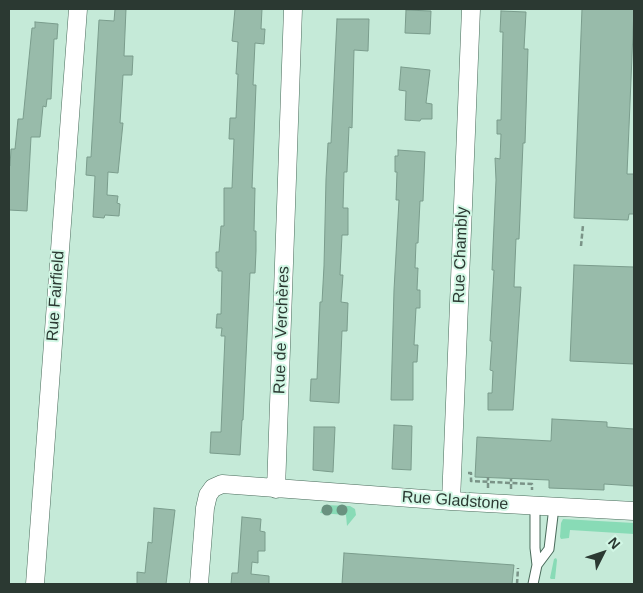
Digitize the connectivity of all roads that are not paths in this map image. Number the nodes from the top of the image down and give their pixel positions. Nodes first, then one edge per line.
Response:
1 (78, 9) edge
2 (292, 9) edge
3 (470, 9) edge
4 (276, 489) junction
5 (534, 499) junction
6 (450, 501) junction
7 (554, 507) junction
8 (634, 511) edge
9 (537, 565) junction
10 (35, 584) edge
11 (199, 584) edge
12 (533, 584) edge

1 - 10 street, Rue Fairfield
2 - 4 street, Rue de Verchères
3 - 6 street, Rue Chambly
4 - 6 street, Rue Gladstone
4 - 11 street
5 - 6 street, Rue Gladstone
5 - 7 street, Rue Gladstone
5 - 9 lane
7 - 8 street, Rue Gladstone
7 - 9 lane
9 - 12 lane

